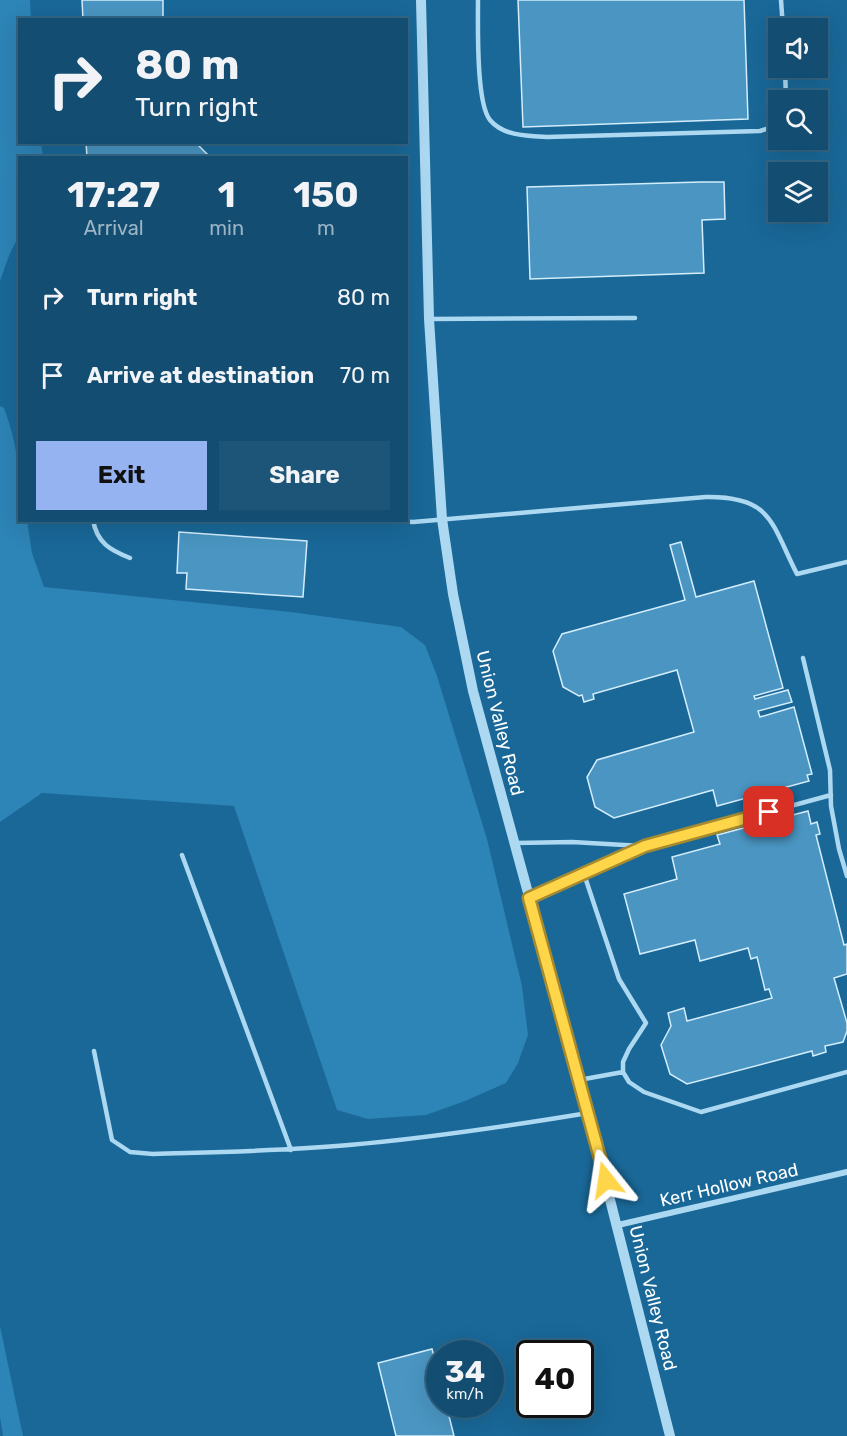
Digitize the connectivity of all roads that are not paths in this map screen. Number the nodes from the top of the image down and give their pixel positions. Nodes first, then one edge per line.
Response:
1 (421, 0) edge
2 (478, 0) edge
3 (781, 0) edge
4 (782, 18) edge
5 (768, 127) edge
6 (635, 318) dead end
7 (429, 319) junction
8 (442, 519) junction
9 (93, 522) edge
10 (408, 522) edge
11 (130, 558) dead end
12 (847, 562) edge
13 (802, 658) dead end
14 (831, 795) junction
15 (514, 843) junction
16 (645, 846) junction
17 (182, 855) dead end
18 (584, 874) junction
19 (847, 876) edge
20 (529, 898) junction
21 (94, 1051) dead end
22 (623, 1071) junction
23 (847, 1072) edge
24 (579, 1080) junction
25 (588, 1113) junction
26 (291, 1150) junction
27 (847, 1172) edge
28 (618, 1225) junction
29 (670, 1436) edge

1 - 7 street, Union Valley Road
2 - 5 lane
3 - 4 lane
6 - 7 lane
7 - 8 street, Union Valley Road
8 - 10 lane
8 - 12 lane
8 - 15 street, Union Valley Road
9 - 11 lane
13 - 14 lane
14 - 16 lane
14 - 19 lane
15 - 16 lane
15 - 20 street, Union Valley Road
16 - 18 lane
17 - 26 lane
18 - 20 lane
18 - 22 lane
20 - 24 street, Union Valley Road
21 - 26 lane
22 - 23 lane
22 - 24 lane
24 - 25 street, Union Valley Road
25 - 26 lane
25 - 28 street, Union Valley Road
27 - 28 street, Kerr Hollow Road
28 - 29 street, Union Valley Road

